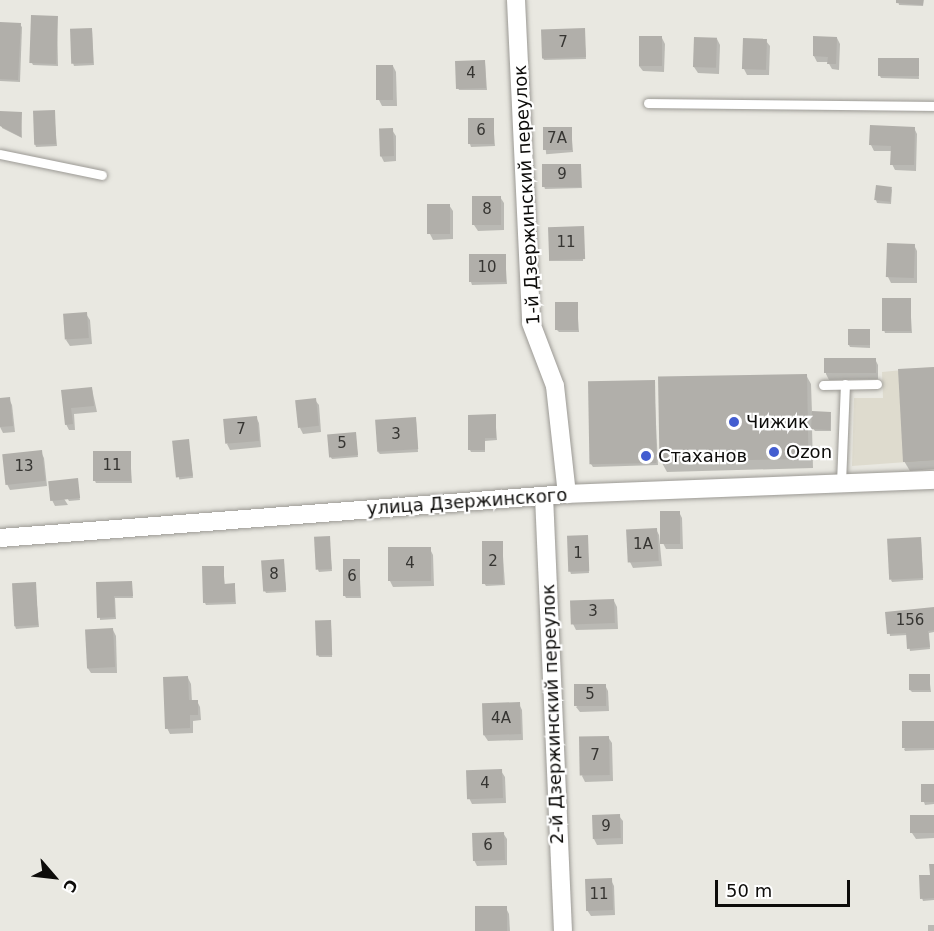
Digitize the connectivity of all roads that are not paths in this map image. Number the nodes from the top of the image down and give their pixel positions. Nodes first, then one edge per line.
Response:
1 (516, 0) edge
2 (648, 103) dead end
3 (934, 106) edge
4 (0, 154) edge
5 (102, 175) dead end
6 (845, 384) junction
7 (877, 384) dead end
8 (823, 385) dead end
9 (934, 480) edge
10 (841, 483) junction
11 (567, 494) junction
12 (544, 496) junction
13 (0, 538) edge
14 (563, 931) edge

1 - 11 street, 1-й Дзержинский переулок
2 - 3 lane
4 - 5 lane
6 - 7 lane
6 - 8 lane
6 - 10 lane
9 - 10 street, улица Дзержинского
10 - 11 street, улица Дзержинского
11 - 12 street, улица Дзержинского
12 - 13 street, улица Дзержинского
12 - 14 street, 2-й Дзержинский переулок

